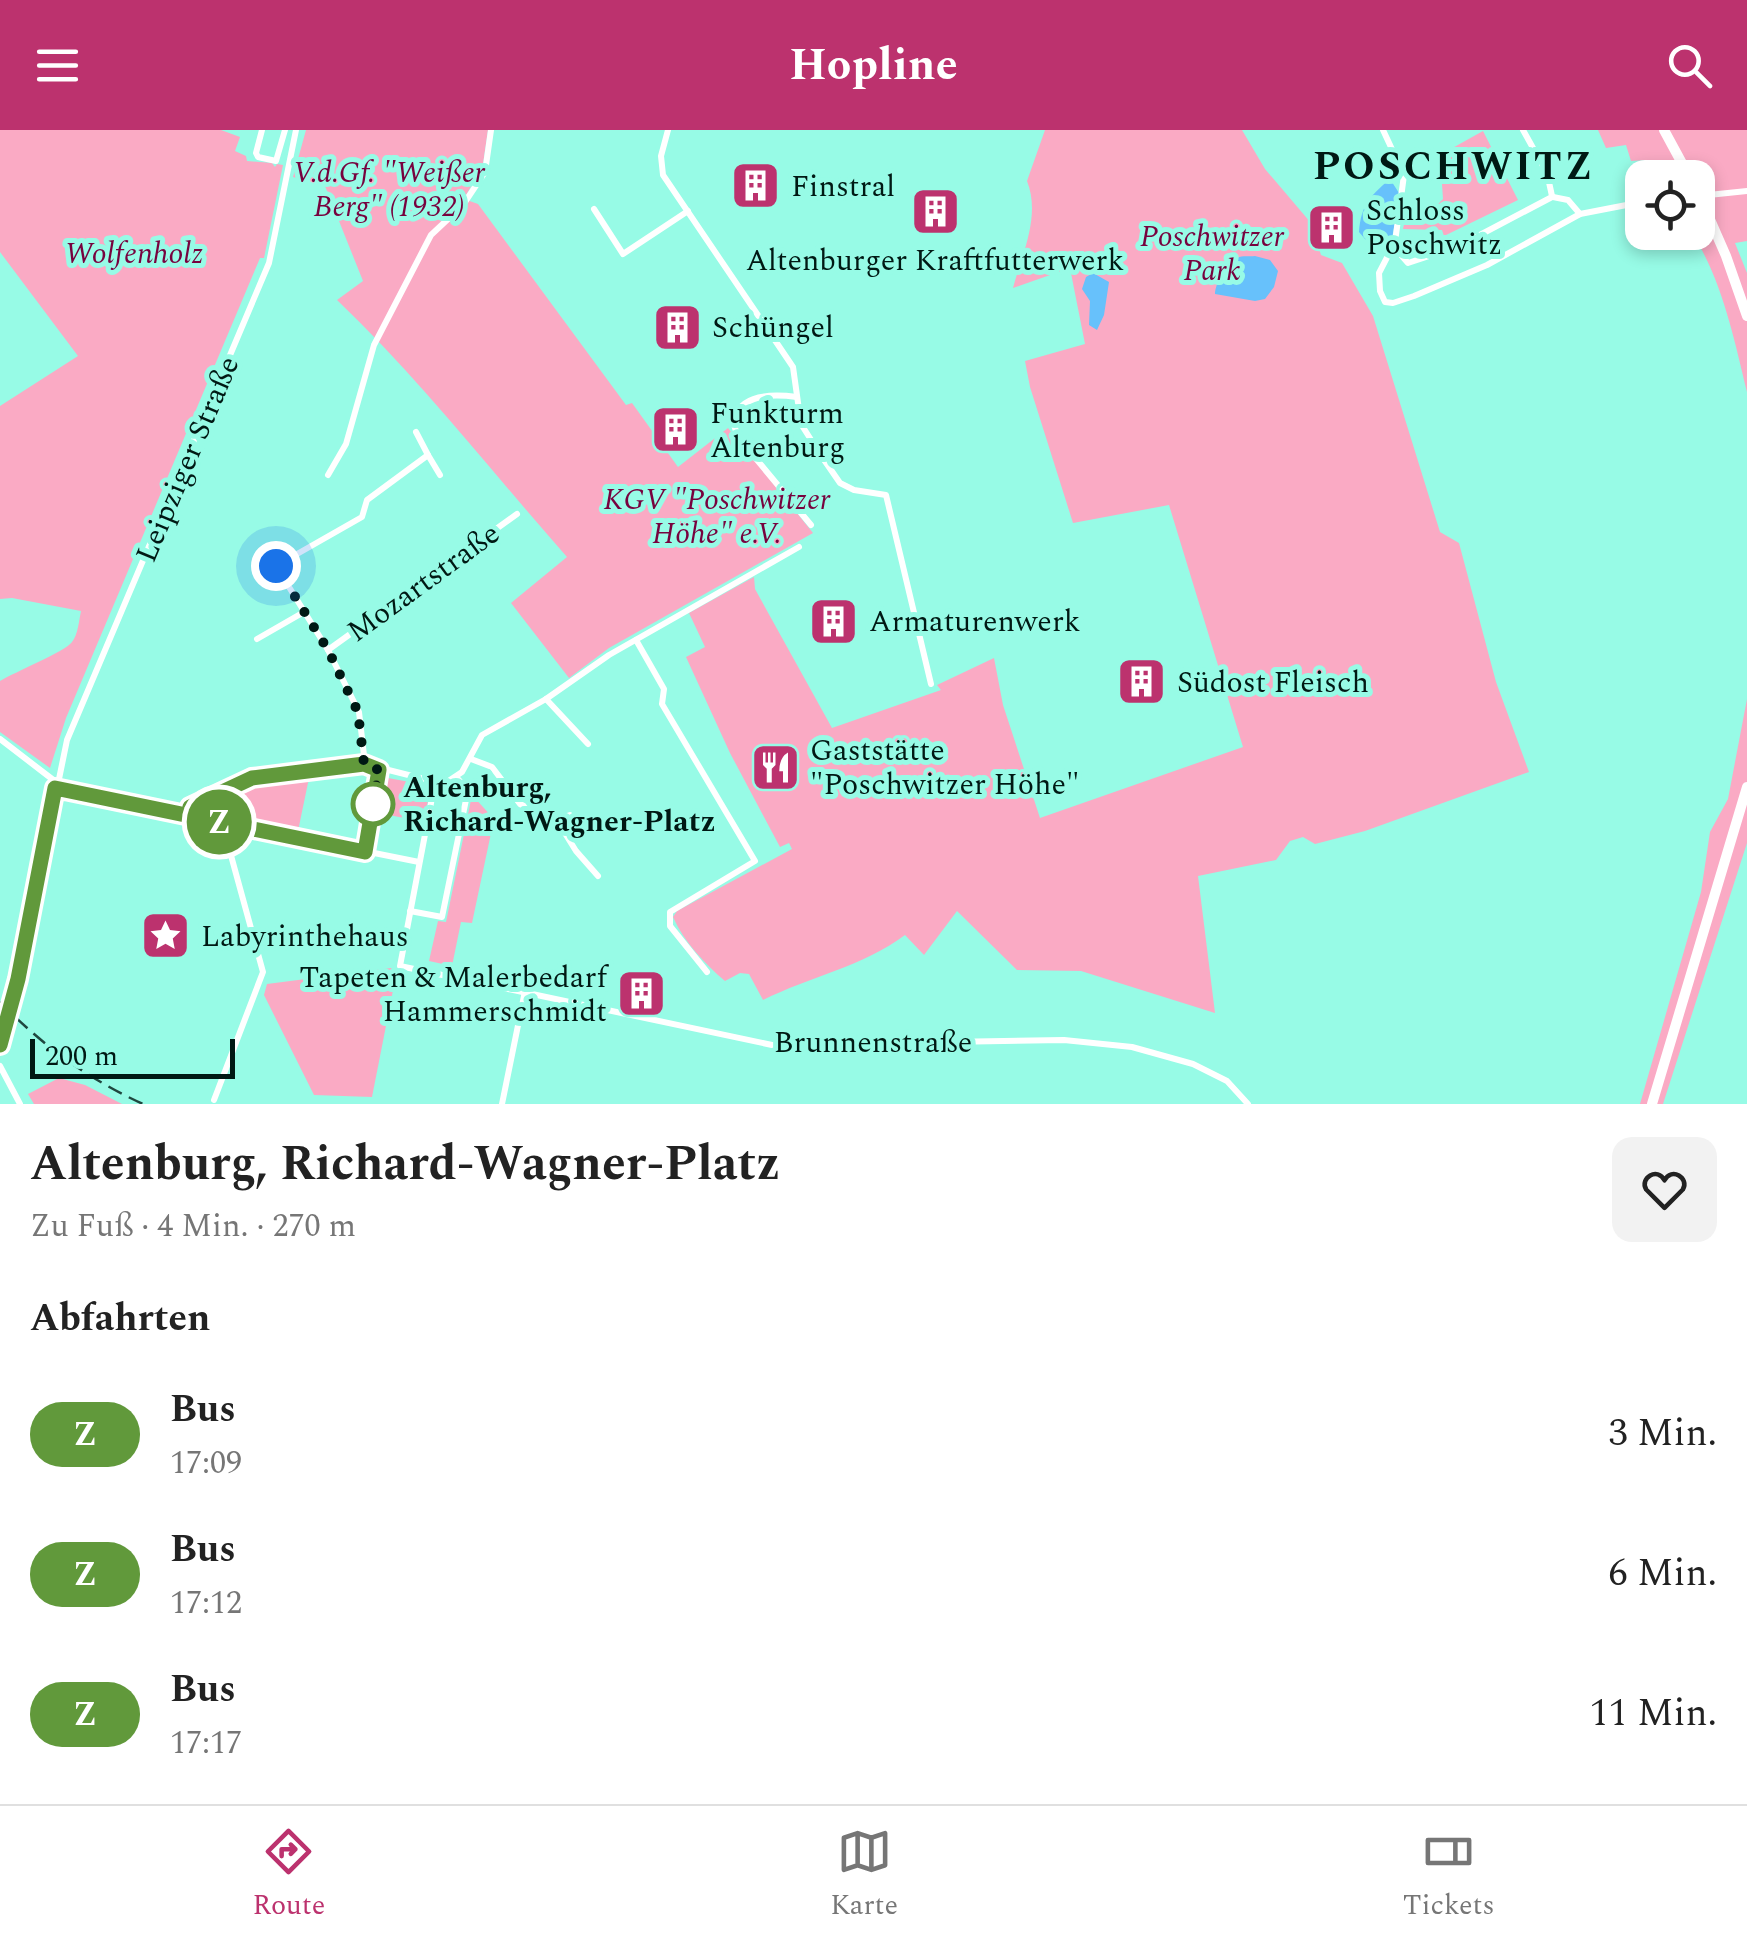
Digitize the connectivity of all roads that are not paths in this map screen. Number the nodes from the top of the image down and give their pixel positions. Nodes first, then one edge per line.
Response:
1 (262, 130) edge
2 (286, 130) edge
3 (296, 130) edge
4 (491, 130) edge
5 (668, 130) edge
6 (1383, 130) edge
7 (1523, 130) edge
8 (1664, 130) edge
9 (1680, 160) edge
10 (1747, 190) edge
11 (1715, 195) edge
12 (1552, 196) junction
13 (1625, 205) edge
14 (594, 209) dead end
15 (688, 211) junction
16 (1580, 214) junction
17 (1715, 236) edge
18 (1393, 246) junction
19 (1747, 316) edge
20 (797, 398) junction
21 (416, 432) dead end
22 (428, 454) junction
23 (328, 475) dead end
24 (440, 475) dead end
25 (518, 514) dead end
26 (811, 525) dead end
27 (799, 547) dead end
28 (304, 612) junction
29 (257, 640) dead end
30 (636, 640) junction
31 (328, 650) junction
32 (931, 684) dead end
33 (546, 698) junction
34 (0, 739) edge
35 (588, 744) dead end
36 (471, 759) junction
37 (364, 764) junction
38 (379, 770) junction
39 (457, 778) junction
40 (435, 782) junction
41 (56, 785) junction
42 (1747, 788) edge
43 (184, 814) junction
44 (558, 822) junction
45 (578, 822) dead end
46 (225, 823) junction
47 (365, 852) junction
48 (419, 862) junction
49 (598, 876) dead end
50 (410, 911) junction
51 (707, 972) dead end
52 (525, 991) junction
53 (0, 1045) edge
54 (0, 1066) edge
55 (214, 1100) dead end
56 (20, 1104) edge
57 (502, 1104) edge
58 (1248, 1104) edge
59 (1652, 1104) edge

1 - 2 street
3 - 41 street, Leipziger Straße
4 - 23 street
5 - 15 street
6 - 18 street
7 - 12 street
8 - 9 highway
10 - 11 street
12 - 16 street
12 - 18 street
13 - 16 street
14 - 15 street
15 - 20 street
16 - 18 street
17 - 19 highway
20 - 26 street
20 - 32 street
21 - 22 street
22 - 24 street
22 - 28 street, Mozartstraße
25 - 31 street, Mozartstraße
27 - 30 street
28 - 29 street, Mozartstraße
28 - 31 street, Mozartstraße
30 - 33 street
30 - 51 street
31 - 37 street, Mozartstraße
33 - 35 street
33 - 36 street
34 - 41 street
36 - 39 street
36 - 44 street
37 - 38 street
37 - 43 street
38 - 40 street
38 - 47 street
39 - 40 street
39 - 50 street
40 - 48 street
41 - 43 street
41 - 53 street, Leipziger Straße
42 - 59 highway
43 - 46 street
44 - 45 street
44 - 49 street
46 - 47 street
46 - 55 street
47 - 48 street
48 - 50 street
50 - 52 street, Brunnenstraße
52 - 57 street
52 - 58 street, Brunnenstraße
54 - 56 street

